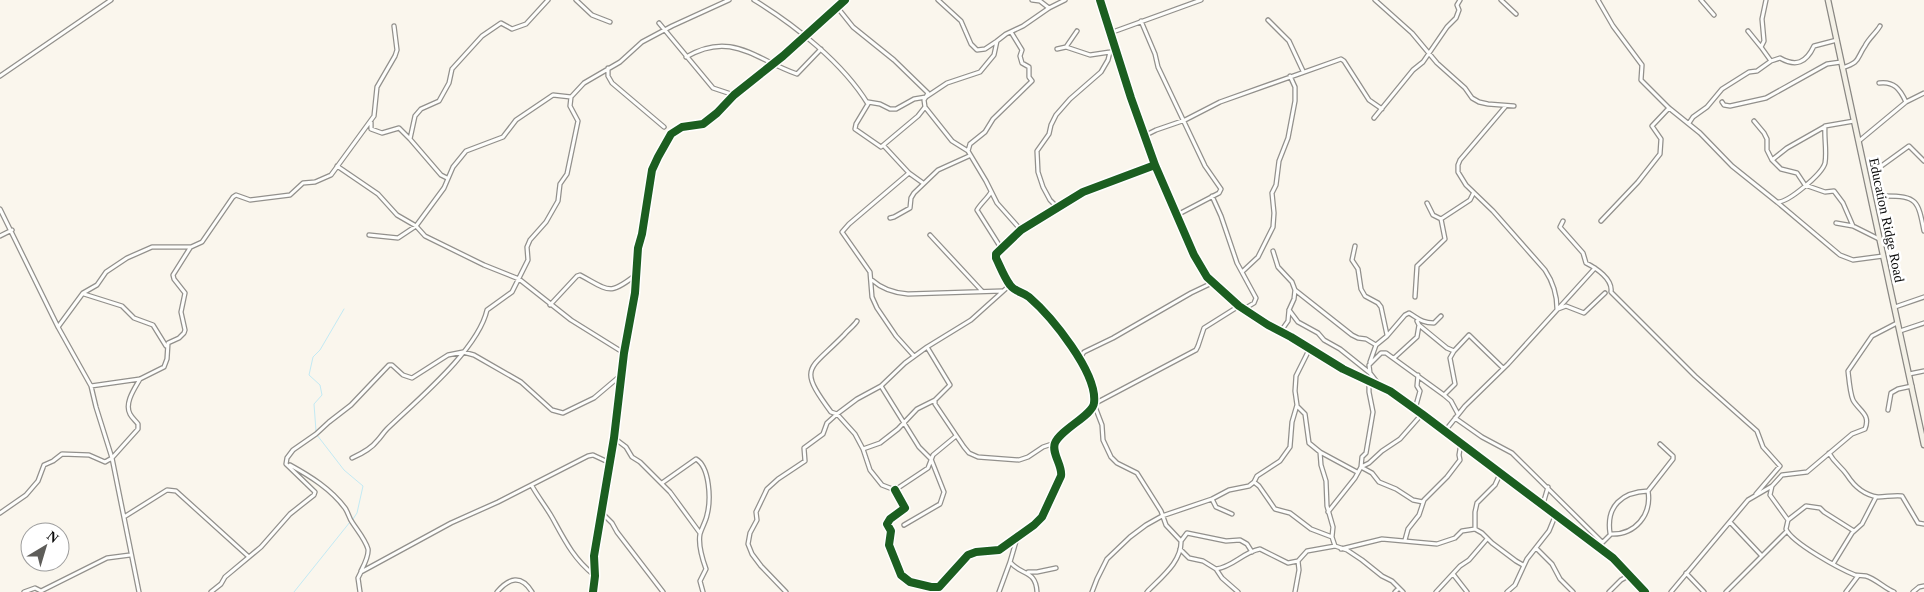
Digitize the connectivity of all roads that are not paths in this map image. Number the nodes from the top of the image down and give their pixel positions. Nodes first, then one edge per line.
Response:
1 (111, 0) edge
2 (548, 0) edge
3 (576, 0) edge
4 (729, 0) edge
5 (754, 0) edge
6 (938, 0) edge
7 (1032, 0) edge
8 (1065, 0) edge
9 (1100, 0) edge
10 (1201, 0) edge
11 (1375, 0) edge
12 (1460, 0) edge
13 (1501, 0) edge
14 (1598, 0) edge
15 (1701, 0) edge
16 (1766, 0) edge
17 (1828, 0) edge
18 (842, 1) edge
19 (837, 7) junction
20 (1049, 8) junction
21 (1516, 14) dead end
22 (1714, 15) dead end
23 (1268, 20) dead end
24 (1141, 21) junction
25 (610, 22) dead end
26 (659, 23) dead end
27 (394, 26) dead end
28 (1880, 26) dead end
29 (665, 30) junction
30 (1077, 31) dead end
31 (1748, 31) dead end
32 (1011, 32) junction
33 (1110, 33) junction
34 (804, 36) junction
35 (997, 40) junction
36 (1837, 40) junction
37 (1066, 47) junction
38 (1761, 48) junction
39 (821, 49) junction
40 (1057, 49) dead end
41 (1116, 51) junction
42 (1110, 52) junction
43 (1428, 53) junction
44 (686, 57) junction
45 (1771, 61) junction
46 (1841, 62) junction
47 (774, 64) junction
48 (608, 68) junction
49 (1842, 68) junction
50 (1303, 71) junction
51 (0, 76) edge
52 (1290, 76) junction
53 (1879, 83) dead end
54 (1924, 93) edge
55 (734, 95) junction
56 (571, 96) junction
57 (926, 97) junction
58 (867, 102) junction
59 (1722, 102) dead end
60 (1906, 102) junction
61 (1514, 106) dead end
62 (925, 107) junction
63 (1505, 107) junction
64 (1669, 108) junction
65 (1382, 109) junction
66 (1374, 118) dead end
67 (1185, 120) junction
68 (1754, 121) dead end
69 (1854, 121) junction
70 (371, 122) junction
71 (1689, 123) junction
72 (1825, 126) junction
73 (664, 127) dead end
74 (1144, 136) junction
75 (410, 139) junction
76 (1859, 141) junction
77 (884, 146) junction
78 (968, 154) junction
79 (1772, 160) junction
80 (1924, 161) edge
81 (1155, 165) junction
82 (337, 166) junction
83 (1880, 167) dead end
84 (909, 173) junction
85 (446, 178) junction
86 (923, 183) junction
87 (1805, 185) junction
88 (991, 191) junction
89 (1473, 194) junction
90 (1212, 196) junction
91 (1885, 196) dead end
92 (1470, 200) junction
93 (1480, 200) junction
94 (1776, 202) junction
95 (1427, 203) dead end
96 (1057, 208) junction
97 (0, 209) edge
98 (1177, 215) junction
99 (890, 218) dead end
100 (1441, 219) junction
101 (1563, 221) dead end
102 (1601, 221) dead end
103 (1836, 223) dead end
104 (416, 226) junction
105 (1853, 226) junction
106 (12, 230) junction
107 (1021, 230) junction
108 (1924, 231) edge
109 (369, 235) dead end
110 (930, 235) dead end
111 (0, 236) edge
112 (1880, 239) junction
113 (1355, 246) dead end
114 (191, 248) junction
115 (1001, 248) junction
116 (1273, 251) dead end
117 (1883, 256) junction
118 (1595, 268) junction
119 (1242, 272) junction
120 (637, 274) junction
121 (519, 279) junction
122 (872, 280) junction
123 (1212, 283) junction
124 (1010, 285) junction
125 (1295, 290) junction
126 (982, 291) junction
127 (1003, 291) junction
128 (1605, 293) dead end
129 (83, 294) junction
130 (1415, 297) dead end
131 (1924, 297) edge
132 (550, 304) junction
133 (1239, 306) junction
134 (1895, 307) junction
135 (1244, 309) junction
136 (1557, 309) junction
137 (1289, 310) junction
138 (1441, 316) dead end
139 (1416, 320) junction
140 (857, 321) dead end
141 (1898, 323) junction
142 (1924, 323) edge
143 (1419, 325) junction
144 (58, 327) junction
145 (1281, 331) junction
146 (1900, 331) junction
147 (1387, 336) junction
148 (1376, 345) junction
149 (166, 346) junction
150 (927, 347) junction
151 (1310, 348) junction
152 (1454, 351) junction
153 (463, 352) junction
154 (624, 353) junction
155 (914, 356) junction
156 (1080, 358) junction
157 (1394, 358) junction
158 (1369, 365) junction
159 (1503, 368) junction
160 (1924, 371) edge
161 (1370, 374) junction
162 (1909, 374) junction
163 (1418, 375) junction
164 (620, 376) junction
165 (140, 379) junction
166 (1369, 382) junction
167 (91, 386) junction
168 (881, 386) junction
169 (1912, 386) junction
170 (1382, 389) junction
171 (1444, 395) junction
172 (936, 400) junction
173 (1094, 404) junction
174 (1297, 406) junction
175 (1415, 409) junction
176 (1888, 410) dead end
177 (837, 414) junction
178 (1422, 414) junction
179 (1458, 414) junction
180 (1455, 418) junction
181 (905, 422) junction
182 (1445, 431) junction
183 (956, 436) junction
184 (614, 438) junction
185 (1055, 443) junction
186 (1461, 443) junction
187 (1660, 444) dead end
188 (1924, 446) edge
189 (863, 450) junction
190 (1320, 452) junction
191 (1829, 453) junction
192 (112, 458) junction
193 (352, 458) dead end
194 (931, 459) junction
195 (608, 462) junction
196 (286, 464) junction
197 (1361, 467) junction
198 (1357, 472) junction
199 (1501, 472) junction
200 (1254, 482) junction
201 (662, 483) junction
202 (532, 486) junction
203 (1772, 486) junction
204 (1548, 488) junction
205 (894, 490) junction
206 (1648, 491) junction
207 (1754, 496) junction
208 (1876, 497) junction
209 (1212, 499) junction
210 (1423, 502) junction
211 (1543, 504) junction
212 (601, 512) junction
213 (1328, 512) junction
214 (0, 513) edge
215 (1232, 514) dead end
216 (1556, 514) junction
217 (1162, 516) junction
218 (124, 517) junction
219 (1788, 520) junction
220 (1730, 522) junction
221 (1924, 524) edge
222 (904, 525) dead end
223 (1475, 529) junction
224 (1854, 531) junction
225 (1786, 532) junction
226 (700, 534) junction
227 (1610, 534) junction
228 (1017, 537) junction
229 (1332, 537) junction
230 (1487, 539) junction
231 (1405, 540) junction
232 (1181, 541) junction
233 (1602, 542) junction
234 (1335, 546) junction
235 (1598, 546) junction
236 (1536, 548) junction
237 (1180, 549) junction
238 (1341, 549) junction
239 (1252, 552) junction
240 (130, 555) junction
241 (1761, 555) junction
242 (249, 557) junction
243 (1298, 561) junction
244 (1010, 562) junction
245 (1833, 564) junction
246 (1524, 565) junction
247 (1056, 568) dead end
248 (1216, 569) junction
249 (361, 572) junction
250 (1028, 572) junction
251 (1686, 573) junction
252 (1453, 574) junction
253 (595, 576) junction
254 (1630, 576) junction
255 (1858, 576) junction
256 (1924, 586) edge
257 (936, 587) junction
258 (1399, 588) junction
259 (24, 592) edge
260 (139, 592) edge
261 (211, 592) edge
262 (360, 592) edge
263 (497, 592) edge
264 (532, 592) edge
265 (593, 592) edge
266 (663, 592) edge
267 (703, 592) edge
268 (786, 592) edge
269 (939, 592) edge
270 (999, 592) edge
271 (1038, 592) edge
272 (1092, 592) edge
273 (1147, 592) edge
274 (1238, 592) edge
275 (1295, 592) edge
276 (1395, 592) edge
277 (1403, 592) edge
278 (1436, 592) edge
279 (1467, 592) edge
280 (1507, 592) edge
281 (1573, 592) edge
282 (1609, 592) edge
283 (1645, 592) edge
284 (1671, 592) edge
285 (1704, 592) edge
286 (1726, 592) edge
287 (1846, 592) edge
288 (1894, 592) edge
289 (1913, 592) edge

1 - 51 street
2 - 75 street
3 - 25 street
4 - 29 street
5 - 34 street
6 - 35 street
7 - 20 street
8 - 20 street
9 - 33 street
10 - 24 street
11 - 43 street
12 - 43 street
13 - 21 street
14 - 64 street
15 - 22 street
16 - 38 street
17 - 36 main road, Education Ridge Road
18 - 19 street
19 - 34 street
19 - 57 street
20 - 32 street
23 - 50 street
24 - 33 street
24 - 67 street
26 - 29 street
27 - 70 street
28 - 49 street
29 - 44 street
29 - 48 street
30 - 37 street
31 - 38 street
32 - 35 street
32 - 78 street
33 - 41 street
34 - 39 street
34 - 47 street
35 - 57 street
36 - 45 street
36 - 46 main road, Education Ridge Road
37 - 40 street
37 - 42 street
38 - 45 street
39 - 47 street
39 - 58 street
41 - 42 street
41 - 74 street
42 - 96 street
43 - 63 street
43 - 65 street
44 - 47 street
44 - 55 street
45 - 71 street
46 - 49 main road, Education Ridge Road
46 - 59 street
47 - 55 street
48 - 56 street
48 - 73 street
49 - 69 main road, Education Ridge Road
50 - 52 street
50 - 65 street
52 - 67 street
52 - 119 street
53 - 60 street
54 - 60 street
55 - 120 street
56 - 85 street
56 - 121 street
57 - 58 street
57 - 62 street
58 - 77 street
60 - 76 street
61 - 63 street
62 - 77 street
62 - 78 street
63 - 89 street
64 - 71 street
64 - 102 street
65 - 66 street
67 - 74 street
67 - 90 street
68 - 79 street
69 - 72 street
69 - 76 main road, Education Ridge Road
70 - 75 street
70 - 82 street
71 - 94 street
72 - 79 street
72 - 87 street
74 - 81 street
75 - 85 street
76 - 112 main road, Education Ridge Road
77 - 84 street
78 - 86 street
78 - 88 street
79 - 87 street
80 - 83 street
81 - 96 street
81 - 98 street
82 - 104 street
82 - 114 street
84 - 86 street
84 - 122 street
85 - 104 street
86 - 99 street
87 - 94 street
87 - 105 street
88 - 107 street
88 - 115 street
89 - 92 street
89 - 93 street
90 - 98 street
90 - 119 street
91 - 108 street
92 - 93 street
92 - 100 street
93 - 136 street
94 - 117 street
95 - 100 street
96 - 107 street
97 - 106 street
98 - 123 street
100 - 130 street
101 - 118 street
103 - 105 street
104 - 109 street
104 - 121 street
105 - 112 street
106 - 111 street
106 - 144 street
107 - 115 street
110 - 126 street
112 - 117 main road, Education Ridge Road
113 - 147 street
114 - 129 street
114 - 149 street
115 - 124 street
116 - 125 street
117 - 134 main road, Education Ridge Road
118 - 136 street
118 - 207 street
119 - 135 street
120 - 132 street
120 - 154 street
121 - 132 street
121 - 153 street
122 - 126 street
122 - 155 street
123 - 133 street
123 - 156 street
124 - 127 street
124 - 156 street
125 - 137 street
125 - 148 street
126 - 127 street
127 - 150 street
128 - 136 street
129 - 144 street
129 - 149 street
131 - 134 street
132 - 154 street
133 - 135 street
133 - 173 street
134 - 141 main road, Education Ridge Road
135 - 145 street
136 - 159 street
137 - 145 street
137 - 161 street
138 - 139 street
139 - 143 street
139 - 147 street
140 - 177 street
141 - 146 main road, Education Ridge Road
141 - 191 street
142 - 146 street
143 - 152 street
143 - 157 street
144 - 167 street
145 - 151 street
146 - 162 main road, Education Ridge Road
147 - 148 street
148 - 158 street
149 - 165 street
150 - 155 street
150 - 172 street
151 - 166 street
151 - 174 street
152 - 159 street
152 - 171 street
153 - 164 street
153 - 193 street
153 - 196 street
154 - 164 street
155 - 168 street
156 - 173 street
157 - 158 street
157 - 163 street
158 - 161 street
159 - 179 street
160 - 162 street
161 - 170 street
162 - 169 main road, Education Ridge Road
163 - 171 street
163 - 175 street
164 - 184 street
165 - 167 street
165 - 192 street
166 - 170 street
166 - 197 street
167 - 192 street
168 - 177 street
168 - 181 street
169 - 176 street
169 - 188 main road, Education Ridge Road
170 - 175 street
171 - 179 street
172 - 181 street
172 - 183 street
173 - 185 street
173 - 217 street
174 - 190 street
174 - 200 street
175 - 178 street
177 - 189 street
177 - 268 street
178 - 182 street
178 - 197 street
179 - 180 street
180 - 182 street
180 - 204 street
181 - 189 street
181 - 194 street
182 - 186 street
183 - 185 street
183 - 194 street
184 - 195 street
184 - 201 street
185 - 228 street
186 - 199 street
186 - 210 street
187 - 206 street
189 - 205 street
190 - 198 street
190 - 213 street
191 - 203 street
191 - 208 street
192 - 214 street
192 - 218 street
194 - 205 street
194 - 222 street
195 - 202 street
195 - 212 street
196 - 242 street
196 - 249 street
197 - 198 street
197 - 210 street
198 - 213 street
199 - 211 street
199 - 223 street
200 - 209 street
200 - 229 street
201 - 226 street
201 - 226 street
202 - 249 street
202 - 253 street
203 - 207 street
203 - 219 street
204 - 211 street
204 - 233 street
205 - 257 street
206 - 227 street
206 - 227 street
207 - 220 street
208 - 221 street
208 - 224 street
209 - 215 street
209 - 217 street
210 - 231 street
211 - 216 street
212 - 253 street
212 - 266 street
213 - 229 street
216 - 235 street
216 - 236 street
217 - 232 street
217 - 272 street
218 - 240 street
218 - 242 street
219 - 224 street
219 - 225 street
220 - 241 street
220 - 251 street
223 - 230 street
223 - 231 street
224 - 245 street
225 - 241 street
225 - 245 street
226 - 267 street
227 - 233 street
228 - 244 street
228 - 257 street
229 - 234 street
230 - 246 street
230 - 252 street
231 - 238 street
232 - 237 street
232 - 239 street
233 - 235 street
234 - 238 street
234 - 243 street
235 - 254 street
236 - 246 street
236 - 281 street
237 - 248 street
237 - 273 street
238 - 258 street
239 - 243 street
239 - 248 street
240 - 259 street
240 - 260 street
241 - 286 street
242 - 261 street
243 - 275 street
244 - 250 street
244 - 270 street
245 - 255 street
246 - 280 street
247 - 250 street
248 - 274 street
249 - 262 street
250 - 271 street
251 - 284 street
251 - 285 street
252 - 278 street
252 - 279 street
253 - 265 street
254 - 282 street
254 - 283 street
255 - 287 street
255 - 288 street
256 - 289 street
257 - 269 street
258 - 276 street
258 - 277 street
263 - 264 street

